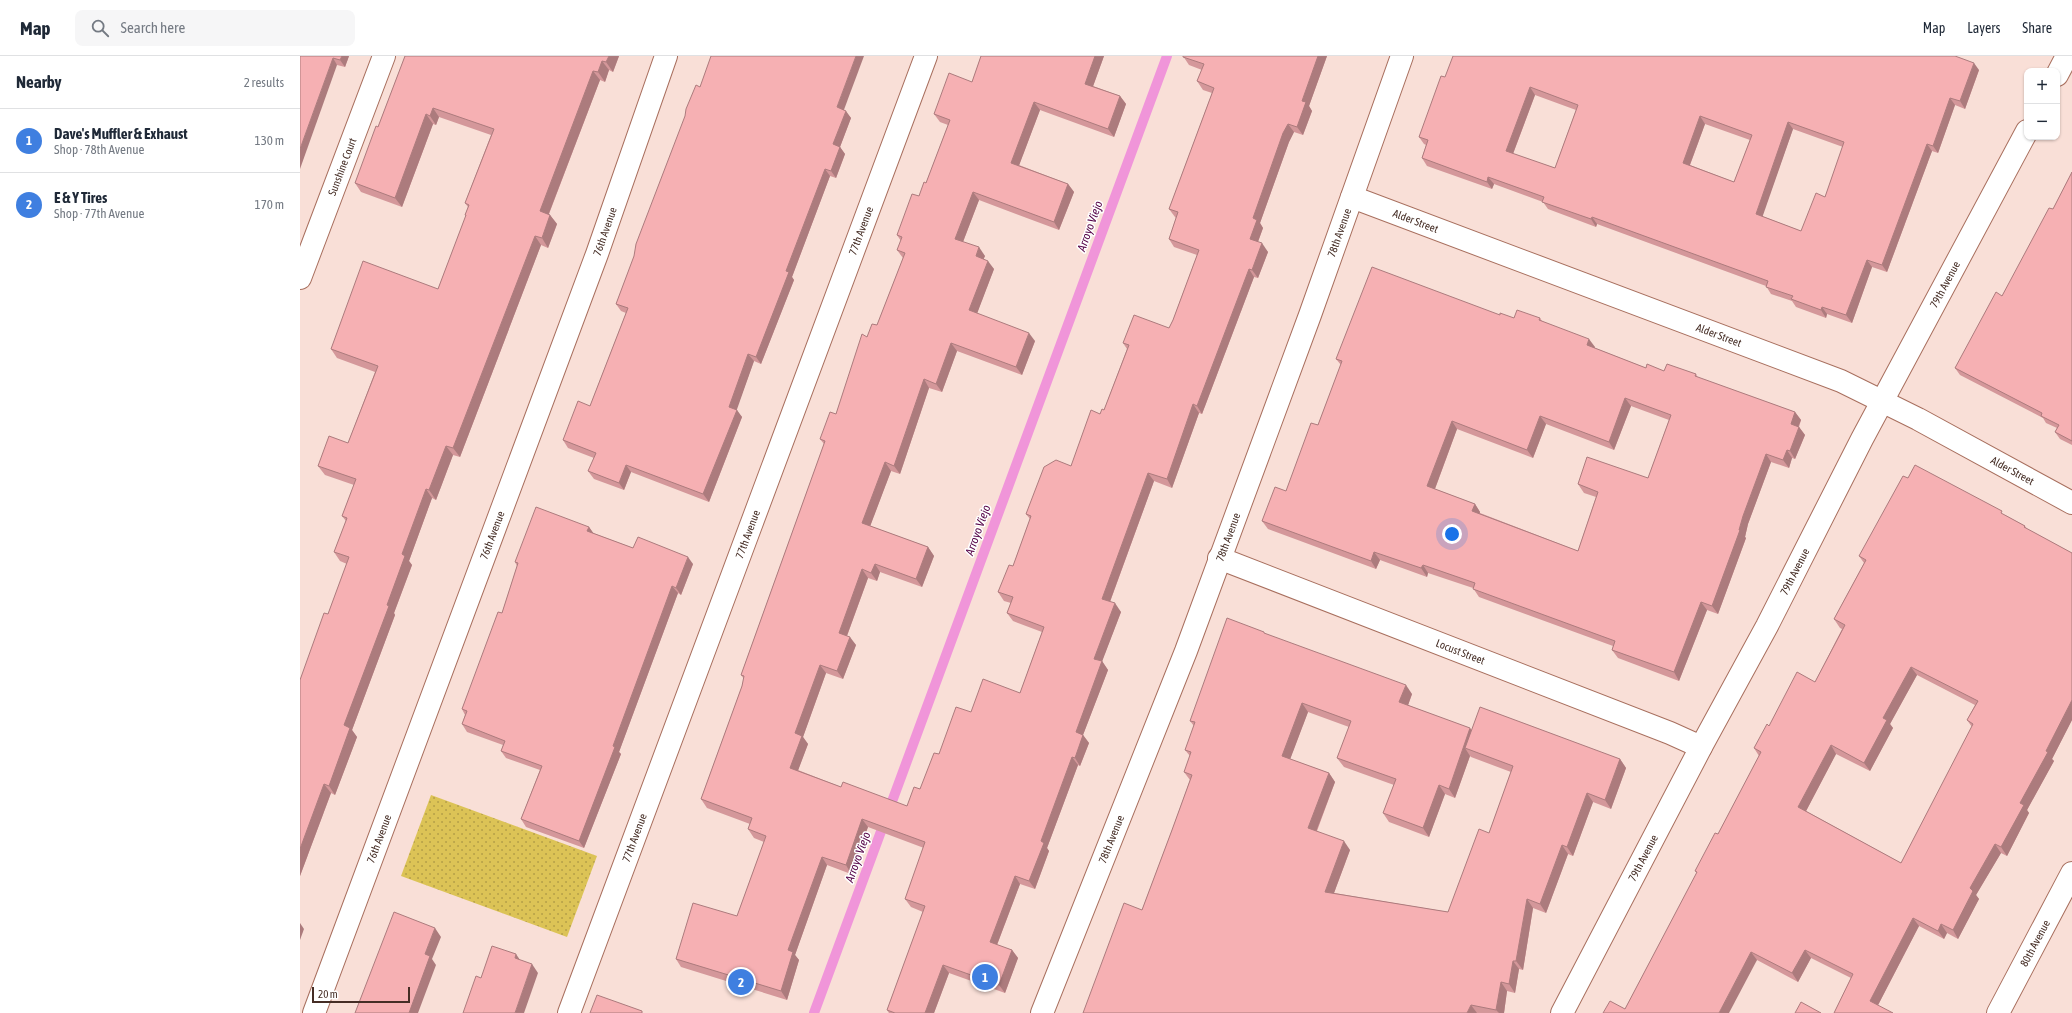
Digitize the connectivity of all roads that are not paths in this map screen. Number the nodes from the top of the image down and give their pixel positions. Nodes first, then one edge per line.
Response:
1 (384, 56) edge
2 (666, 56) edge
3 (926, 56) edge
4 (1402, 56) edge
5 (2067, 56) edge
6 (2060, 69) edge
7 (2024, 137) edge
8 (1352, 197) junction
9 (300, 278) edge
10 (1882, 401) junction
11 (2072, 503) edge
12 (1218, 558) junction
13 (1701, 747) junction
14 (2072, 873) edge
15 (314, 1013) edge
16 (568, 1013) edge
17 (1042, 1013) edge
18 (1562, 1013) edge
19 (1998, 1013) edge

1 - 9 street, Sunshine Court
2 - 15 street, 76th Avenue
3 - 16 street, 77th Avenue
4 - 8 street, 78th Avenue
5 - 6 street
7 - 10 street, 79th Avenue
8 - 10 street, Alder Street
8 - 12 street, 78th Avenue
10 - 11 street, Alder Street
10 - 13 street, 79th Avenue
12 - 13 street, Locust Street
12 - 17 street, 78th Avenue
13 - 18 street, 79th Avenue
14 - 19 street, 80th Avenue

